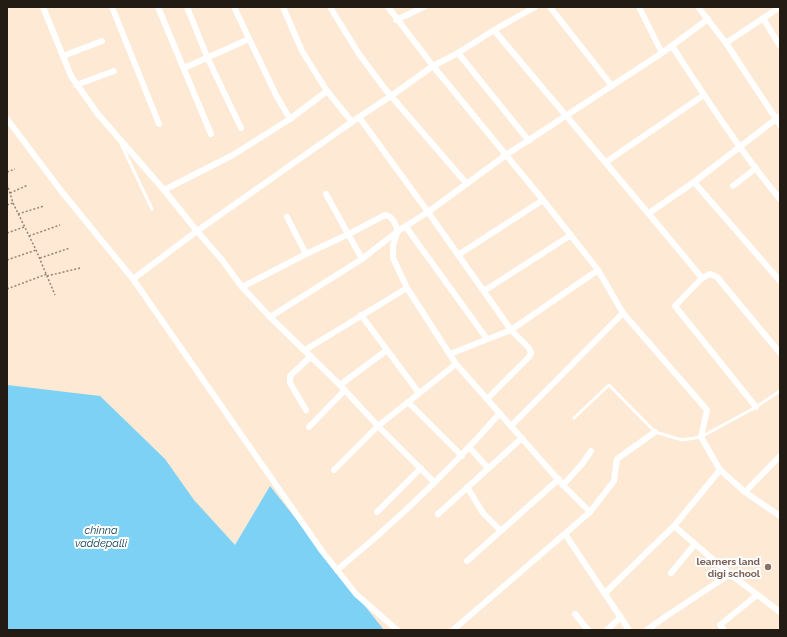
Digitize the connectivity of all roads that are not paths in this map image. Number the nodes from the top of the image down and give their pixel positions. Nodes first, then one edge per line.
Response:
1 (43, 7) edge
2 (112, 7) edge
3 (158, 7) edge
4 (187, 7) edge
5 (234, 7) edge
6 (283, 7) edge
7 (330, 7) edge
8 (388, 7) edge
9 (424, 7) edge
10 (535, 7) edge
11 (550, 7) edge
12 (639, 7) edge
13 (698, 7) edge
14 (780, 7) edge
15 (763, 18) junction
16 (708, 19) junction
17 (396, 20) junction
18 (494, 30) junction
19 (249, 39) junction
20 (102, 41) dead end
21 (726, 43) junction
22 (672, 46) junction
23 (780, 46) edge
24 (458, 53) junction
25 (662, 53) junction
26 (63, 56) junction
27 (208, 58) junction
28 (433, 66) junction
29 (184, 68) junction
30 (114, 71) dead end
31 (76, 85) junction
32 (612, 86) junction
33 (327, 91) junction
34 (704, 95) junction
35 (392, 96) junction
36 (565, 116) junction
37 (358, 117) junction
38 (778, 117) edge
39 (7, 119) edge
40 (290, 119) junction
41 (352, 122) junction
42 (159, 124) dead end
43 (780, 125) edge
44 (241, 128) dead end
45 (211, 134) dead end
46 (118, 138) junction
47 (529, 141) junction
48 (740, 146) junction
49 (506, 155) junction
50 (606, 162) junction
51 (756, 168) junction
52 (694, 182) junction
53 (467, 184) junction
54 (733, 186) dead end
55 (164, 190) junction
56 (326, 194) dead end
57 (780, 199) edge
58 (543, 200) junction
59 (152, 209) dead end
60 (428, 212) junction
61 (649, 213) junction
62 (287, 217) dead end
63 (406, 226) junction
64 (197, 231) junction
65 (398, 231) junction
66 (349, 234) junction
67 (571, 235) junction
68 (306, 254) junction
69 (458, 255) junction
70 (362, 259) junction
71 (598, 270) junction
72 (702, 278) junction
73 (133, 279) junction
74 (780, 281) edge
75 (242, 287) junction
76 (407, 288) junction
77 (484, 291) junction
78 (623, 313) junction
79 (361, 316) junction
80 (270, 317) junction
81 (511, 330) junction
82 (487, 339) junction
83 (305, 350) junction
84 (387, 350) junction
85 (780, 353) edge
86 (450, 354) junction
87 (311, 356) junction
88 (456, 364) junction
89 (340, 385) junction
90 (345, 390) junction
91 (780, 391) edge
92 (419, 393) junction
93 (487, 399) junction
94 (408, 402) junction
95 (756, 406) junction
96 (306, 410) dead end
97 (500, 413) junction
98 (574, 418) dead end
99 (378, 426) junction
100 (511, 426) junction
101 (309, 427) dead end
102 (654, 432) junction
103 (701, 437) junction
104 (522, 438) junction
105 (470, 448) junction
106 (592, 451) dead end
107 (462, 456) junction
108 (780, 456) edge
109 (421, 468) junction
110 (488, 468) junction
111 (334, 470) dead end
112 (720, 470) junction
113 (559, 479) junction
114 (434, 482) junction
115 (563, 485) junction
116 (467, 487) junction
117 (745, 492) junction
118 (377, 512) dead end
119 (590, 512) junction
120 (438, 514) dead end
121 (780, 516) edge
122 (674, 526) junction
123 (500, 530) junction
124 (565, 534) junction
125 (695, 544) junction
126 (467, 561) dead end
127 (337, 570) junction
128 (671, 573) dead end
129 (730, 574) junction
130 (605, 593) junction
131 (758, 595) junction
132 (780, 612) edge
133 (575, 614) dead end
134 (621, 617) junction
135 (397, 630) edge
136 (453, 630) edge
137 (588, 630) edge
138 (607, 630) edge
139 (629, 630) edge
140 (646, 630) edge
141 (724, 630) edge

1 - 26 street
2 - 42 street
3 - 29 street
4 - 27 street
5 - 19 street
6 - 33 street
7 - 35 street
8 - 17 street
9 - 17 street
10 - 18 street
11 - 32 street
12 - 25 street
13 - 16 street
14 - 15 street
15 - 21 street
15 - 23 street
16 - 21 street
16 - 22 street
17 - 28 street
18 - 24 street
18 - 36 street
19 - 27 street
19 - 40 street
20 - 26 street
21 - 38 street
22 - 25 street
22 - 34 street
24 - 28 street
24 - 47 street
25 - 32 street
26 - 31 street
27 - 29 street
27 - 44 street
28 - 35 street
28 - 49 street
29 - 45 street
30 - 31 street
31 - 46 street
32 - 36 street
33 - 40 street
33 - 41 street
34 - 48 street
34 - 50 street
35 - 37 street
35 - 53 street
36 - 47 street
36 - 50 street
37 - 41 street
37 - 60 street
38 - 43 street
38 - 48 street
39 - 73 street
40 - 55 street
41 - 64 street
46 - 55 street
46 - 59 lane
47 - 49 street
48 - 51 street
48 - 52 street
49 - 53 street
49 - 58 street
50 - 61 street
51 - 54 street
51 - 57 street
52 - 61 street
52 - 74 street
53 - 60 street
55 - 64 street
56 - 66 street
58 - 67 street
58 - 69 street
60 - 63 street
60 - 69 street
61 - 72 street
62 - 68 street
63 - 65 street
63 - 82 street
64 - 73 street
64 - 75 street
65 - 66 street
65 - 70 street
65 - 76 street
66 - 68 street
66 - 70 street
67 - 71 street
67 - 77 street
68 - 75 street
69 - 77 street
70 - 80 street
71 - 78 street
71 - 81 street
72 - 85 street
72 - 95 street
73 - 127 street
75 - 80 street
76 - 79 street
76 - 86 street
77 - 81 street
78 - 100 street
78 - 103 street
79 - 83 street
79 - 84 street
80 - 83 street
81 - 82 street
81 - 93 street
82 - 86 street
83 - 87 street
84 - 89 street
84 - 92 street
86 - 88 street
87 - 89 street
87 - 96 street
88 - 92 street
88 - 93 street
89 - 90 street
90 - 99 street
90 - 101 street
91 - 95 lane
92 - 94 street
93 - 97 street
94 - 99 street
94 - 107 street
95 - 103 lane
97 - 100 street
97 - 105 street
98 - 102 lane
99 - 109 street
99 - 111 street
100 - 104 street
102 - 103 lane
102 - 119 street
103 - 112 street
104 - 110 street
104 - 113 street
105 - 107 street
105 - 110 street
106 - 115 street
107 - 114 street
108 - 117 street
109 - 114 street
109 - 118 street
110 - 116 street
112 - 117 street
112 - 122 street
113 - 115 street
113 - 123 street
114 - 127 street
115 - 119 street
116 - 120 street
116 - 123 street
117 - 121 street
119 - 124 street
122 - 125 street
122 - 130 street
123 - 126 street
124 - 130 street
124 - 136 street
125 - 128 street
125 - 129 street
127 - 135 street
129 - 131 street
129 - 140 street
130 - 134 street
131 - 132 street
131 - 141 street
133 - 137 street
134 - 138 street
134 - 139 street

